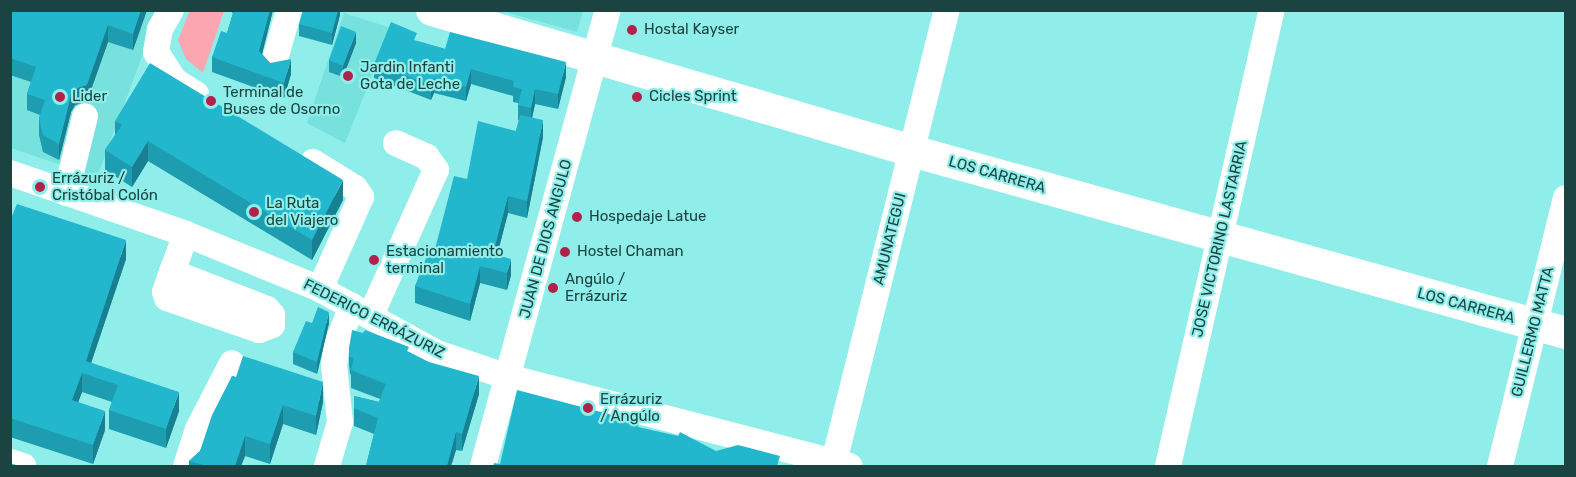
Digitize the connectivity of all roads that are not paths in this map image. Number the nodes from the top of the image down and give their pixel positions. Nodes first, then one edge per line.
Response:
1 (171, 10) edge
2 (289, 10) edge
3 (432, 10) edge
4 (608, 10) edge
5 (947, 10) edge
6 (1272, 10) edge
7 (595, 59) junction
8 (274, 63) edge
9 (215, 105) edge
10 (85, 116) dead end
11 (396, 143) dead end
12 (295, 152) edge
13 (912, 152) junction
14 (10, 173) edge
15 (66, 193) junction
16 (1566, 198) edge
17 (186, 234) junction
18 (1220, 238) junction
19 (172, 272) dead end
20 (320, 289) junction
21 (362, 311) junction
22 (1535, 325) junction
23 (1566, 333) edge
24 (232, 363) dead end
25 (508, 377) junction
26 (10, 462) edge
27 (839, 465) edge
28 (23, 466) edge
29 (186, 466) edge
30 (327, 466) edge
31 (483, 466) edge
32 (1168, 466) edge
33 (1500, 466) edge

1 - 9 street
2 - 8 street
3 - 7 main road, LOS CARRERA
4 - 7 street, JUAN DE DIOS ANGULO
5 - 13 street, AMUNATEGUI
6 - 18 street, JOSE VICTORINO LASTARRIA
7 - 13 main road, LOS CARRERA
7 - 25 street, JUAN DE DIOS ANGULO
10 - 15 street
11 - 21 street
12 - 20 street
13 - 18 main road, LOS CARRERA
13 - 27 street, AMUNATEGUI
14 - 15 street, FEDERICO ERRÁZURIZ
15 - 17 street, FEDERICO ERRÁZURIZ
16 - 22 street, GUILLERMO MATTA
17 - 19 street
17 - 20 street, FEDERICO ERRÁZURIZ
18 - 22 main road, LOS CARRERA
18 - 32 street, JOSE VICTORINO LASTARRIA
20 - 21 street, FEDERICO ERRÁZURIZ
21 - 25 street, FEDERICO ERRÁZURIZ
21 - 30 street
22 - 23 main road, LOS CARRERA
22 - 33 street, GUILLERMO MATTA
24 - 29 street
25 - 27 street, FEDERICO ERRÁZURIZ
25 - 31 street, JUAN DE DIOS ANGULO
26 - 28 street

